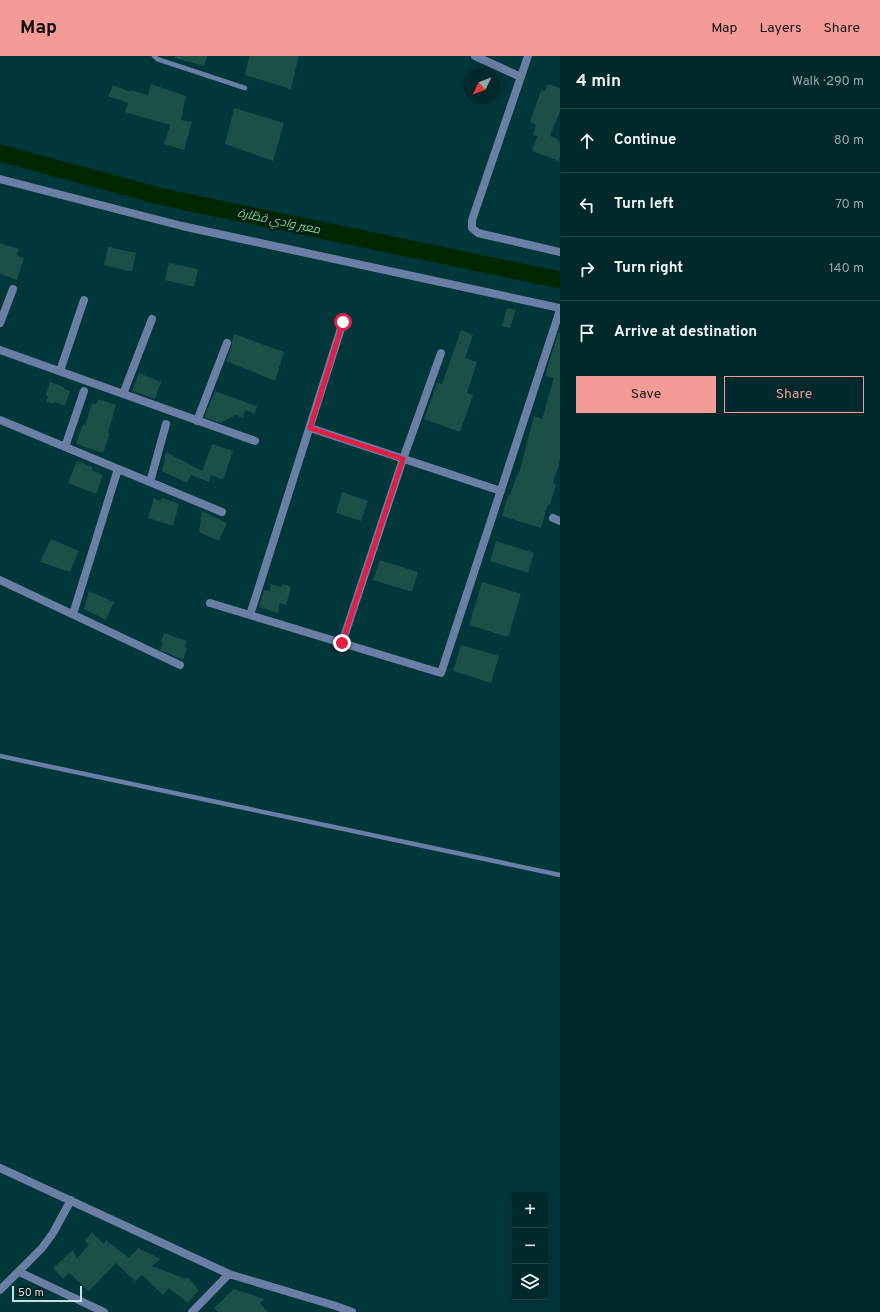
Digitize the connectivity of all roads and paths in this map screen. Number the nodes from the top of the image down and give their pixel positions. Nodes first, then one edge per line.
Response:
1 (154, 56) edge
2 (475, 56) edge
3 (528, 56) edge
4 (521, 77) junction
5 (245, 88) dead end
6 (0, 179) edge
7 (560, 252) edge
8 (13, 289) dead end
9 (84, 300) dead end
10 (560, 309) edge
11 (152, 319) dead end
12 (343, 322) dead end
13 (0, 323) edge
14 (226, 344) dead end
15 (0, 350) edge
16 (441, 353) dead end
17 (60, 372) junction
18 (84, 392) dead end
19 (123, 394) junction
20 (0, 420) edge
21 (198, 421) junction
22 (166, 424) dead end
23 (310, 428) junction
24 (255, 442) dead end
25 (65, 447) junction
26 (403, 459) junction
27 (118, 469) junction
28 (150, 482) junction
29 (501, 491) junction
30 (222, 512) dead end
31 (0, 580) edge
32 (210, 604) dead end
33 (72, 614) junction
34 (250, 615) junction
35 (342, 643) junction
36 (180, 665) dead end
37 (0, 756) edge
38 (560, 875) edge
39 (0, 1168) edge
40 (71, 1200) junction
41 (19, 1272) junction
42 (229, 1274) junction
43 (0, 1290) edge
44 (104, 1312) edge
45 (192, 1312) edge
46 (352, 1312) edge

1 - 5 lane
2 - 4 street
3 - 4 street
4 - 7 street
6 - 10 street
8 - 13 street
9 - 17 street
10 - 29 street
11 - 19 street
12 - 23 street
14 - 21 street
15 - 17 street
16 - 26 street
17 - 19 street
18 - 25 street
19 - 21 street
20 - 25 street
21 - 24 street
22 - 28 street
23 - 26 street
23 - 34 street
25 - 27 street
26 - 29 street
26 - 35 street
27 - 28 street
27 - 33 street
28 - 30 street
29 - 35 street
31 - 33 street
32 - 34 street
33 - 36 street
34 - 35 street
37 - 38 lane
39 - 40 street
40 - 41 street
40 - 42 street
41 - 43 street
41 - 44 street
42 - 45 street
42 - 46 street

